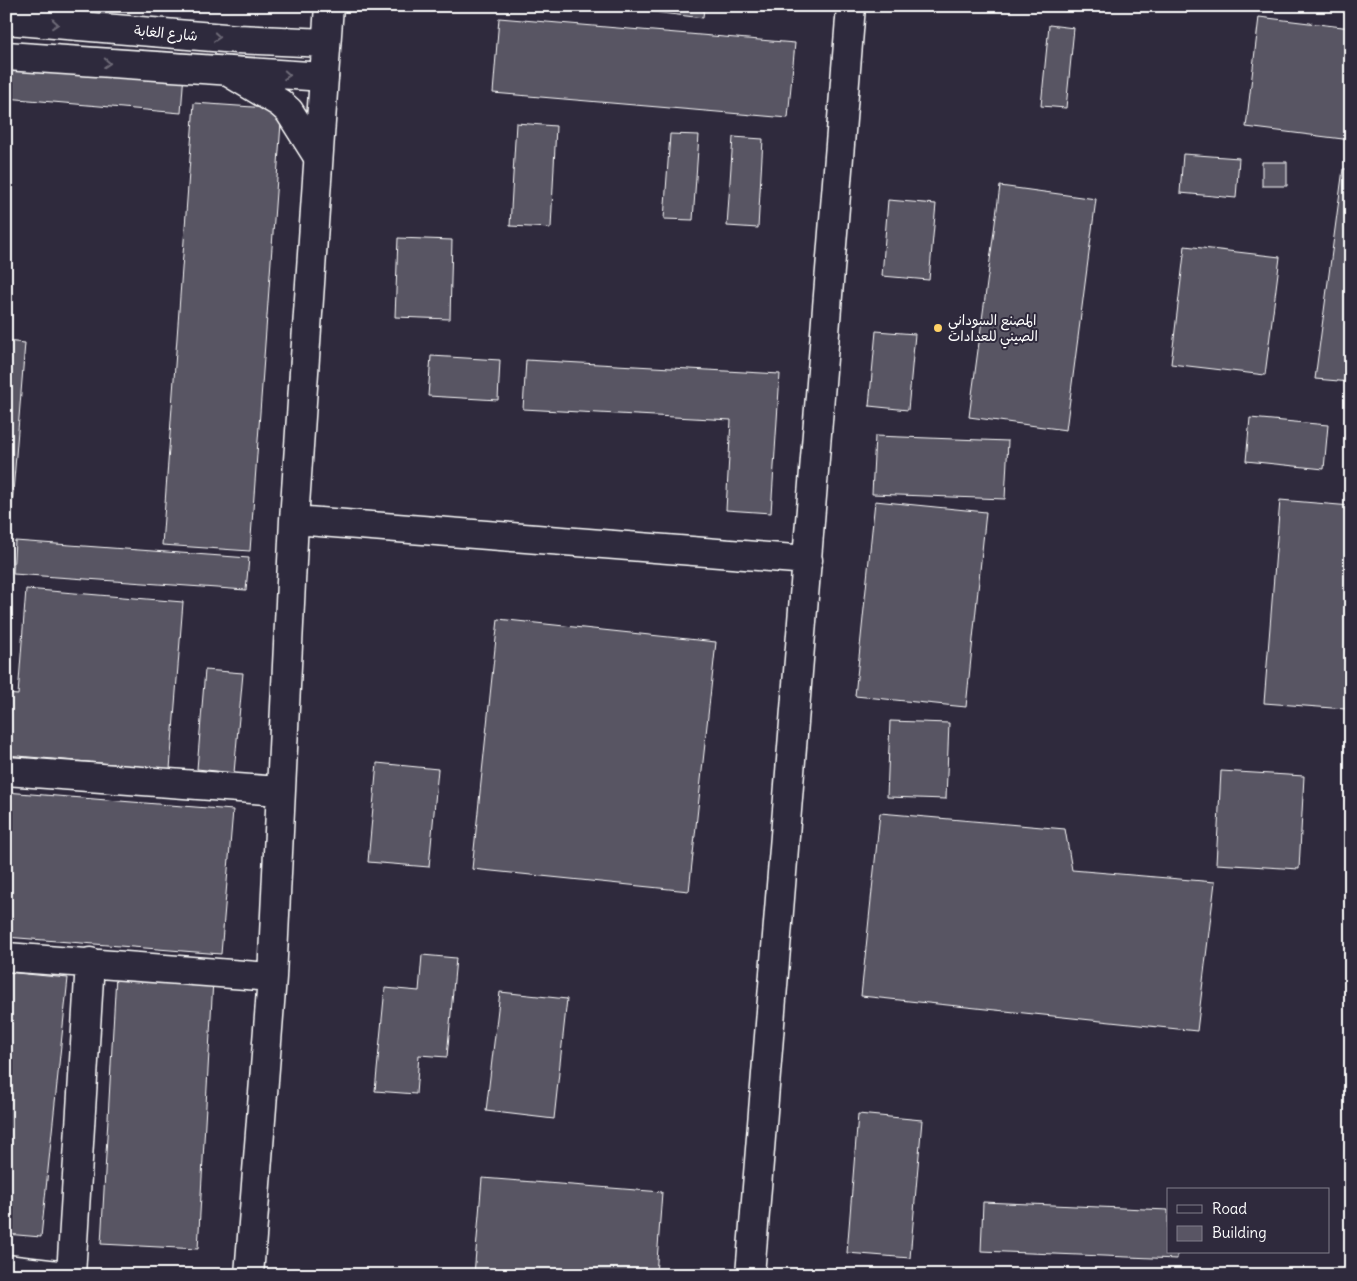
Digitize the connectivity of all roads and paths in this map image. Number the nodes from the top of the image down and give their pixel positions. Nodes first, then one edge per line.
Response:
1 (329, 6) edge
2 (851, 6) edge
3 (6, 20) edge
4 (326, 43) junction
5 (6, 56) edge
6 (226, 71) junction
7 (324, 77) junction
8 (318, 157) junction
9 (294, 520) junction
10 (808, 560) junction
11 (6, 771) edge
12 (280, 791) junction
13 (6, 957) edge
14 (90, 962) junction
15 (272, 977) junction
16 (6, 1269) edge
17 (58, 1275) edge
18 (71, 1275) edge
19 (249, 1275) edge
20 (750, 1275) edge

1 - 4 street
2 - 10 street
3 -> 4 street, شارع الغابة
4 - 7 street
5 -> 6 street
6 -> 7 street
6 - 8 street
7 - 8 street
8 - 9 street
9 - 10 street
9 - 12 street
10 - 20 street
11 - 12 street
12 - 15 street
13 - 14 street
14 - 15 street
14 - 18 street
15 - 19 street
16 - 17 street

